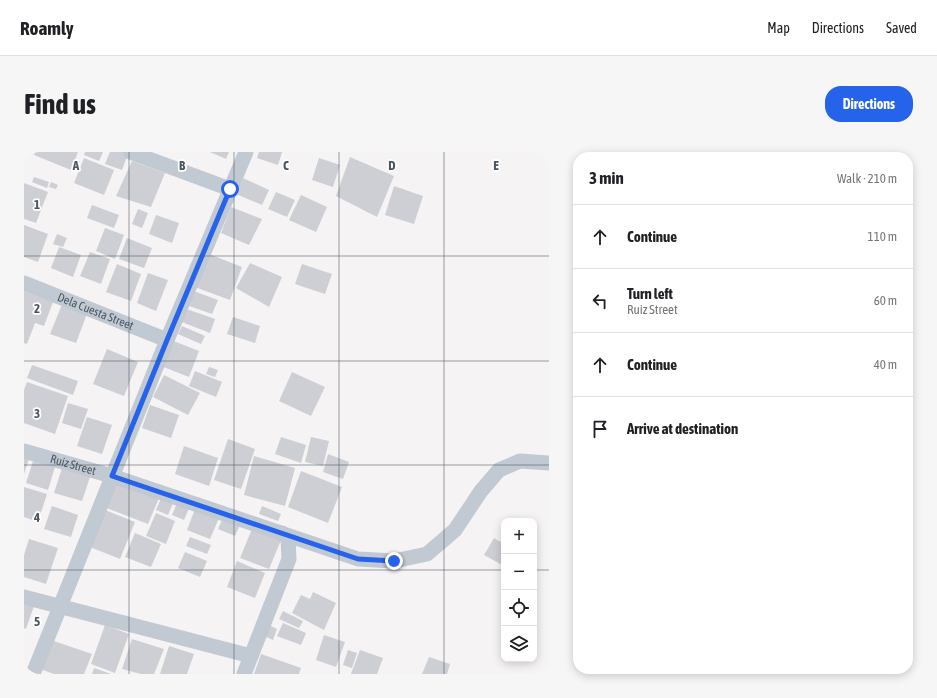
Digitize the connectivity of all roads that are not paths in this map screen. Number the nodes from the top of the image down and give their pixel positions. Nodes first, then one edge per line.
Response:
1 (130, 152) edge
2 (246, 152) edge
3 (230, 189) junction
4 (24, 283) edge
5 (167, 340) junction
6 (24, 451) edge
7 (549, 463) edge
8 (112, 476) junction
9 (282, 533) junction
10 (24, 597) edge
11 (60, 607) junction
12 (251, 656) junction
13 (34, 674) edge
14 (244, 674) edge

1 - 3 street
2 - 3 street
3 - 5 street
4 - 5 street, Dela Cuesta Street
5 - 8 street
6 - 8 street, Ruiz Street
7 - 9 street, Ruiz Street
8 - 9 street, Ruiz Street
8 - 11 street
9 - 12 street
10 - 11 street
11 - 12 street
11 - 13 street
12 - 14 street

